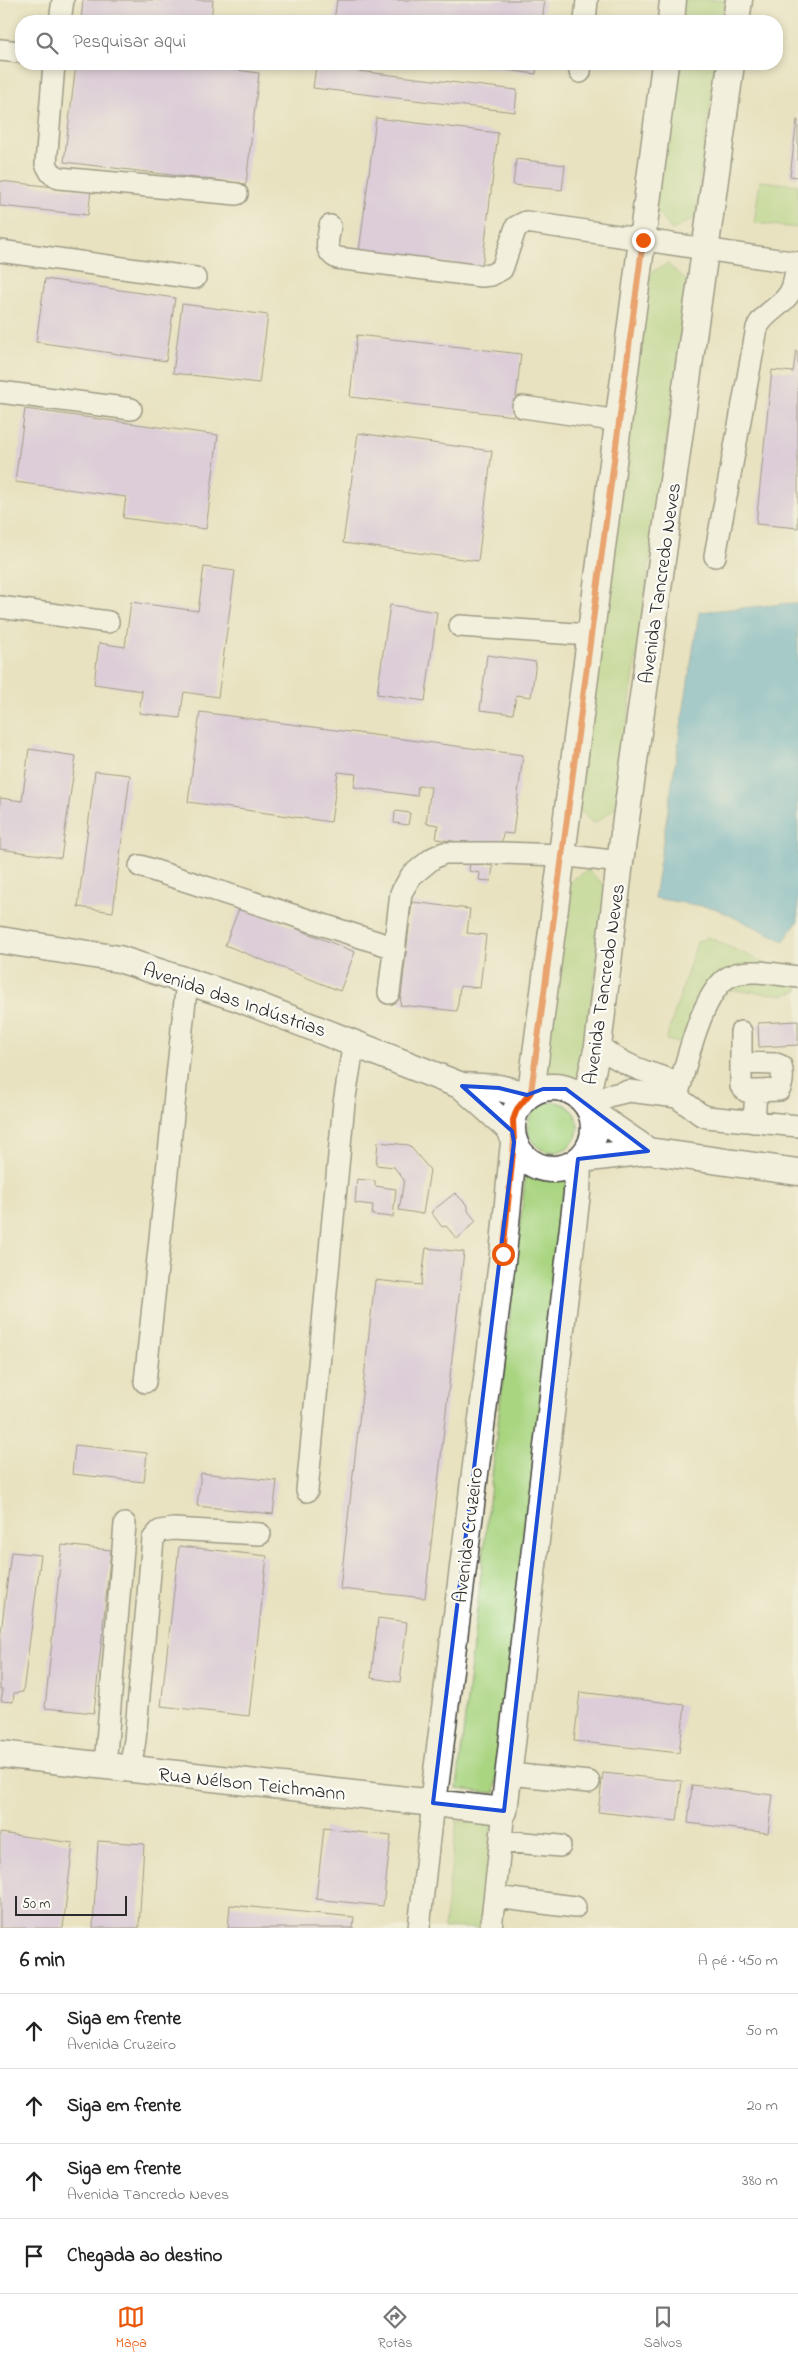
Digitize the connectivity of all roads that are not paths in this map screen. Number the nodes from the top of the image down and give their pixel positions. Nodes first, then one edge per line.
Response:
1 (63, 0) edge
2 (587, 0) edge
3 (674, 0) edge
4 (739, 0) edge
5 (61, 15) edge
6 (586, 15) edge
7 (672, 15) edge
8 (737, 15) edge
9 (0, 50) edge
10 (15, 51) edge
11 (54, 70) edge
12 (664, 70) edge
13 (730, 70) edge
14 (237, 194) dead end
15 (330, 226) dead end
16 (643, 240) junction
17 (706, 250) junction
18 (0, 251) edge
19 (797, 263) edge
20 (195, 278) dead end
21 (0, 392) edge
22 (523, 407) dead end
23 (132, 409) dead end
24 (619, 421) junction
25 (715, 556) dead end
26 (0, 607) edge
27 (108, 622) dead end
28 (460, 626) dead end
29 (590, 635) junction
30 (561, 855) junction
31 (620, 862) junction
32 (140, 866) dead end
33 (0, 940) edge
34 (395, 948) junction
35 (798, 977) edge
36 (187, 981) junction
37 (389, 993) dead end
38 (741, 1032) dead end
39 (354, 1042) junction
40 (598, 1046) junction
41 (741, 1063) junction
42 (462, 1086) junction
43 (679, 1090) junction
44 (756, 1092) junction
45 (529, 1094) junction
46 (589, 1108) junction
47 (754, 1122) junction
48 (798, 1126) edge
49 (513, 1136) junction
50 (648, 1151) junction
51 (579, 1160) junction
52 (798, 1172) edge
53 (145, 1382) dead end
54 (307, 1492) dead end
55 (125, 1524) dead end
56 (260, 1534) dead end
57 (0, 1754) edge
58 (118, 1767) junction
59 (509, 1774) junction
60 (589, 1782) dead end
61 (433, 1803) junction
62 (504, 1811) junction
63 (501, 1841) junction
64 (560, 1846) dead end
65 (495, 1897) junction
66 (575, 1907) dead end
67 (419, 1928) edge
68 (491, 1928) edge

1 - 5 street
2 - 6 street
3 - 7 main road
4 - 8 main road
9 - 10 street
11 - 14 street
12 - 16 main road
13 - 17 main road, Avenida Tancredo Neves
15 - 16 street
16 - 17 street
16 - 24 main road
17 - 19 street
17 - 31 main road, Avenida Tancredo Neves
18 - 20 street
19 - 25 street
21 - 23 street
22 - 24 street
24 - 29 main road
26 - 27 street
28 - 29 street
29 - 30 main road
30 - 31 street
30 - 34 street
30 - 45 main road
31 - 40 main road, Avenida Tancredo Neves
32 - 34 street
33 - 36 main road, Avenida das Indústrias
34 - 37 street
35 - 43 street
36 - 39 main road, Avenida das Indústrias
36 - 53 street
38 - 41 street
39 - 42 main road, Avenida das Indústrias
39 - 54 street
40 - 43 street
40 - 46 main road, Avenida Tancredo Neves
41 - 44 street
41 - 44 street
42 - 45 main road
42 - 49 main road
43 - 46 street
43 - 47 street
44 - 47 street
45 - 46 main road
45 - 49 main road
46 - 50 main road
46 - 51 main road
47 - 48 street
49 - 51 main road
49 - 61 main road, Avenida Cruzeiro
50 - 51 main road
50 - 52 main road
51 - 59 main road
55 - 58 street
56 - 58 street
57 - 58 main road, Rua Nélson Teichmann
58 - 61 main road, Rua Nélson Teichmann
59 - 60 street
59 - 62 main road
61 - 62 main road, Rua Nélson Teichmann
61 - 67 street, Avenida Cruzeiro
62 - 63 street
63 - 64 street
63 - 65 street
65 - 66 street
65 - 68 street

